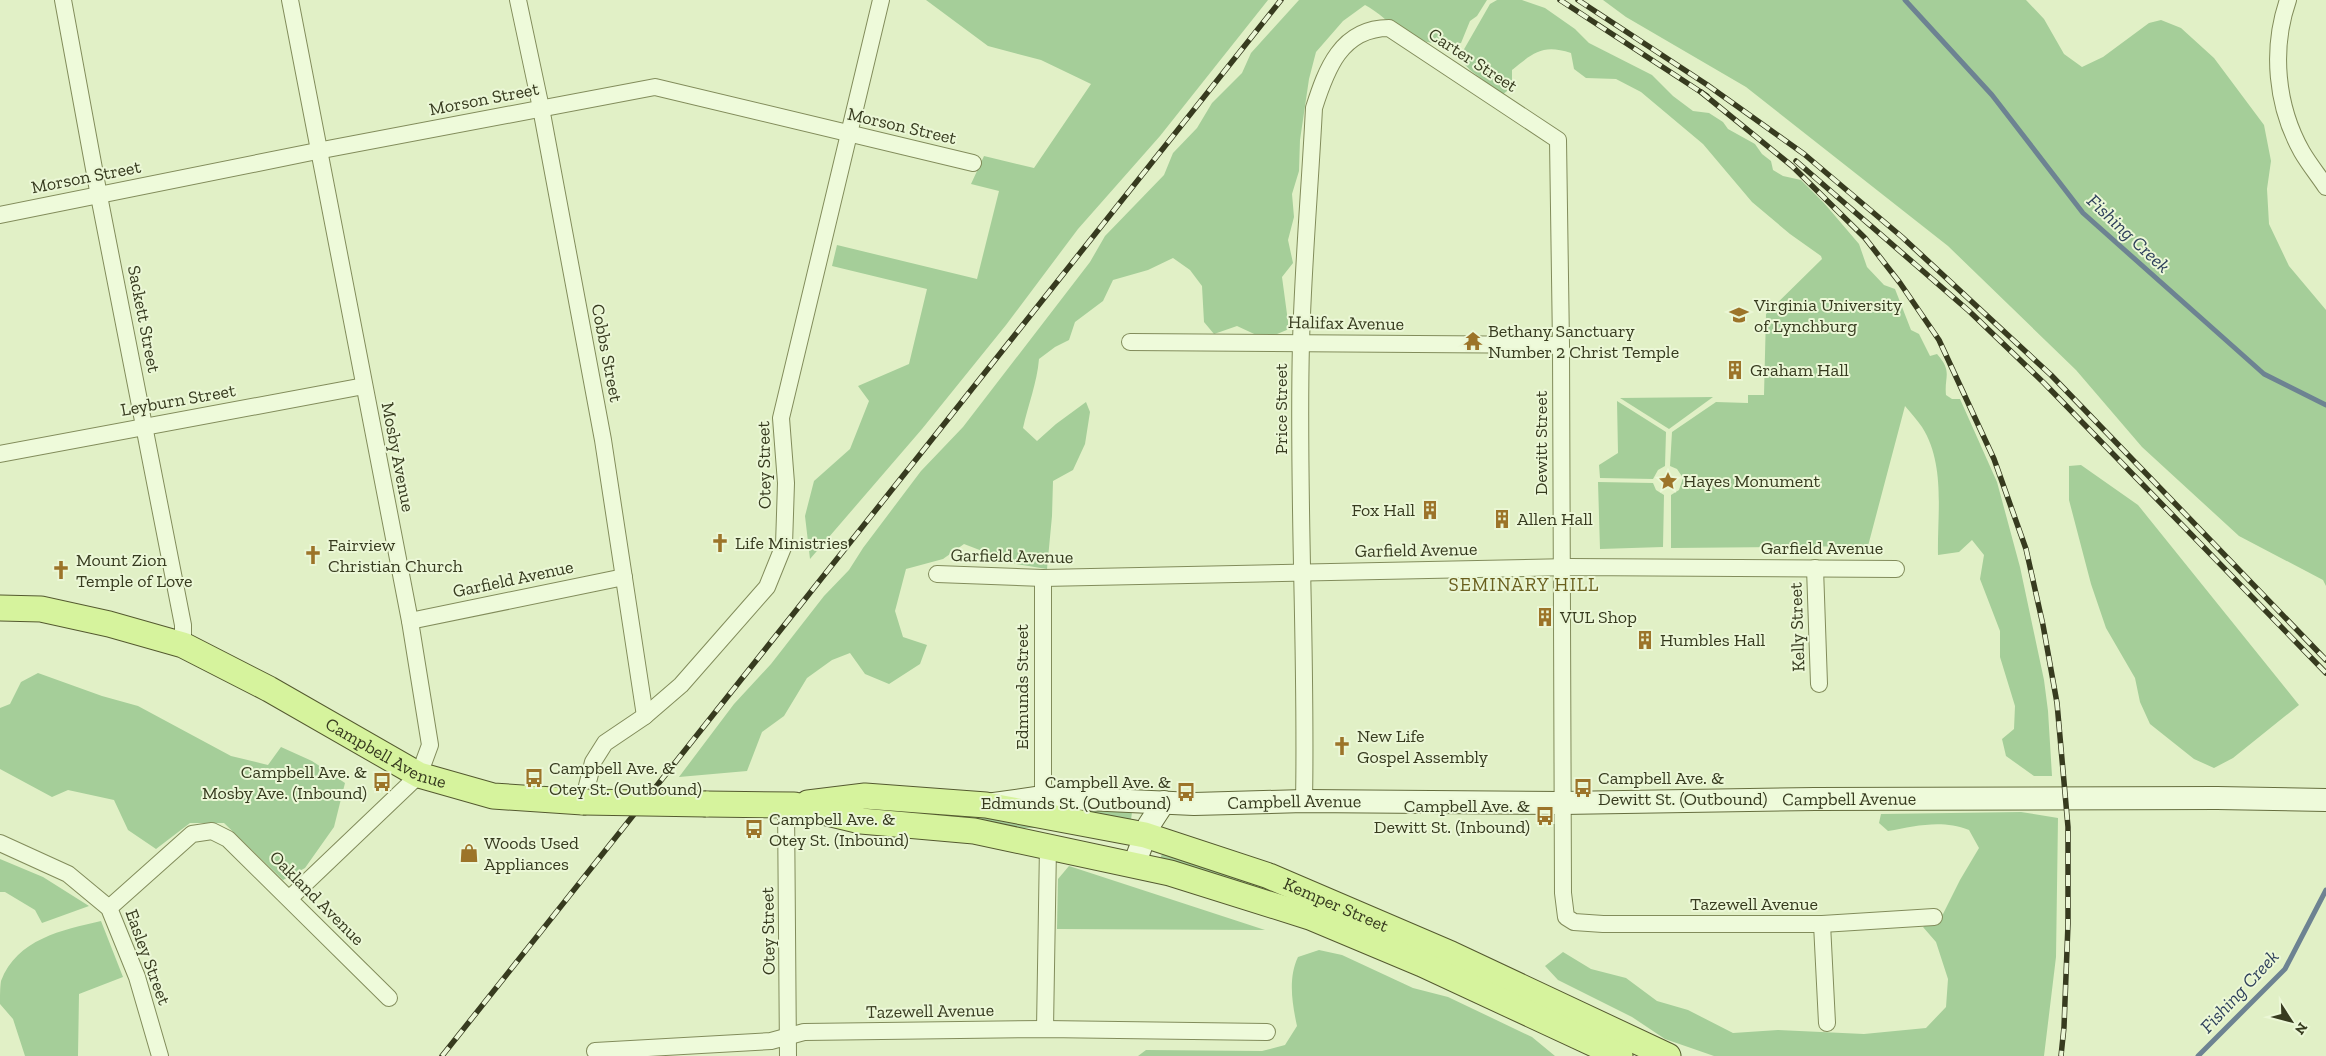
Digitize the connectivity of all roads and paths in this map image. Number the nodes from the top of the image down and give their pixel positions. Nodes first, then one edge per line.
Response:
1 (63, 0) edge
2 (290, 0) edge
3 (518, 0) edge
4 (881, 0) edge
5 (2288, 0) edge
6 (1361, 32) joint
7 (541, 108) junction
8 (849, 134) junction
9 (1558, 140) joint
10 (317, 151) junction
11 (973, 163) dead end
12 (2326, 187) edge
13 (99, 196) junction
14 (0, 215) edge
15 (1130, 342) dead end
16 (1301, 342) junction
17 (1561, 345) junction
18 (364, 386) junction
19 (145, 426) junction
20 (0, 454) edge
21 (1563, 567) junction
22 (1815, 568) junction
23 (1896, 569) dead end
24 (1300, 572) junction
25 (937, 574) dead end
26 (624, 577) junction
27 (1043, 578) junction
28 (0, 608) edge
29 (410, 621) junction
30 (183, 645) junction
31 (1819, 684) dead end
32 (645, 716) junction
33 (419, 775) junction
34 (1043, 797) junction
35 (2326, 800) edge
36 (1304, 801) junction
37 (583, 802) junction
38 (1164, 802) junction
39 (1562, 803) junction
40 (790, 805) junction
41 (986, 805) junction
42 (1145, 835) junction
43 (0, 843) edge
44 (1048, 846) junction
45 (1134, 865) junction
46 (290, 898) junction
47 (109, 908) junction
48 (1934, 917) dead end
49 (1574, 922) joint
50 (1822, 924) junction
51 (389, 998) dead end
52 (1827, 1023) dead end
53 (1045, 1029) junction
54 (1267, 1032) dead end
55 (788, 1038) junction
56 (595, 1051) dead end
57 (160, 1056) edge
58 (788, 1056) edge
59 (1620, 1056) edge
60 (1668, 1056) edge

1 - 13 street, Sackett Street
2 - 10 street, Mosby Avenue
3 - 7 street, Cobbs Street
4 - 8 street, Otey Street
5 - 12 street
6 - 9 street, Carter Street
6 - 16 street, Price Street
7 - 8 street, Morson Street
7 - 10 street, Morson Street
7 - 26 street, Cobbs Street
8 - 11 street, Morson Street
8 - 32 street, Otey Street
9 - 17 street, Dewitt Street
10 - 13 street, Morson Street
10 - 18 street, Mosby Avenue
13 - 14 street, Morson Street
13 - 19 street, Sackett Street
15 - 16 street, Halifax Avenue
16 - 17 street, Halifax Avenue
16 - 24 street, Price Street
17 - 21 street, Dewitt Street
18 - 19 street, Leyburn Street
18 - 29 street, Mosby Avenue
19 - 20 street, Leyburn Street
19 - 30 street, Sackett Street
21 - 22 street, Garfield Avenue
21 - 24 street, Garfield Avenue
21 - 39 street, Dewitt Street
22 - 23 street, Garfield Avenue
22 - 31 street, Kelly Street
24 - 27 street, Garfield Avenue
24 - 36 street, Price Street
25 - 27 street, Garfield Avenue
26 - 29 street, Garfield Avenue
26 - 32 street, Cobbs Street
27 - 34 street, Edmunds Street
28 - 30 main road, Campbell Avenue
29 - 33 street, Mosby Avenue
30 - 33 main road, Campbell Avenue
32 - 37 street, Otey Street
33 - 37 main road, Campbell Avenue
33 - 46 street, Mosby Avenue
34 - 38 main road, Campbell Avenue
34 - 41 main road, Campbell Avenue
35 - 39 main road, Campbell Avenue
36 - 38 main road, Campbell Avenue
36 - 39 main road, Campbell Avenue
37 - 40 main road, Campbell Avenue, bridge
38 - 42 main road
39 - 49 street, Dewitt Street
40 - 41 main road, Campbell Avenue
40 - 44 main road, Campbell Avenue
40 - 55 street, Otey Street
41 - 42 main road, Kemper Street
42 - 45 main road
42 - 60 main road, Kemper Street
43 - 47 street, Easley Street
44 - 45 main road, Campbell Avenue
44 - 53 street
45 - 59 main road, Kemper Street
46 - 47 street, Oakland Avenue
46 - 51 street, Oakland Avenue
47 - 57 street, Easley Street
48 - 50 street, Tazewell Avenue
49 - 50 street, Tazewell Avenue
50 - 52 street
53 - 54 street, Tazewell Avenue
53 - 55 street, Tazewell Avenue
55 - 56 street, Tazewell Avenue
55 - 58 street, Otey Street

